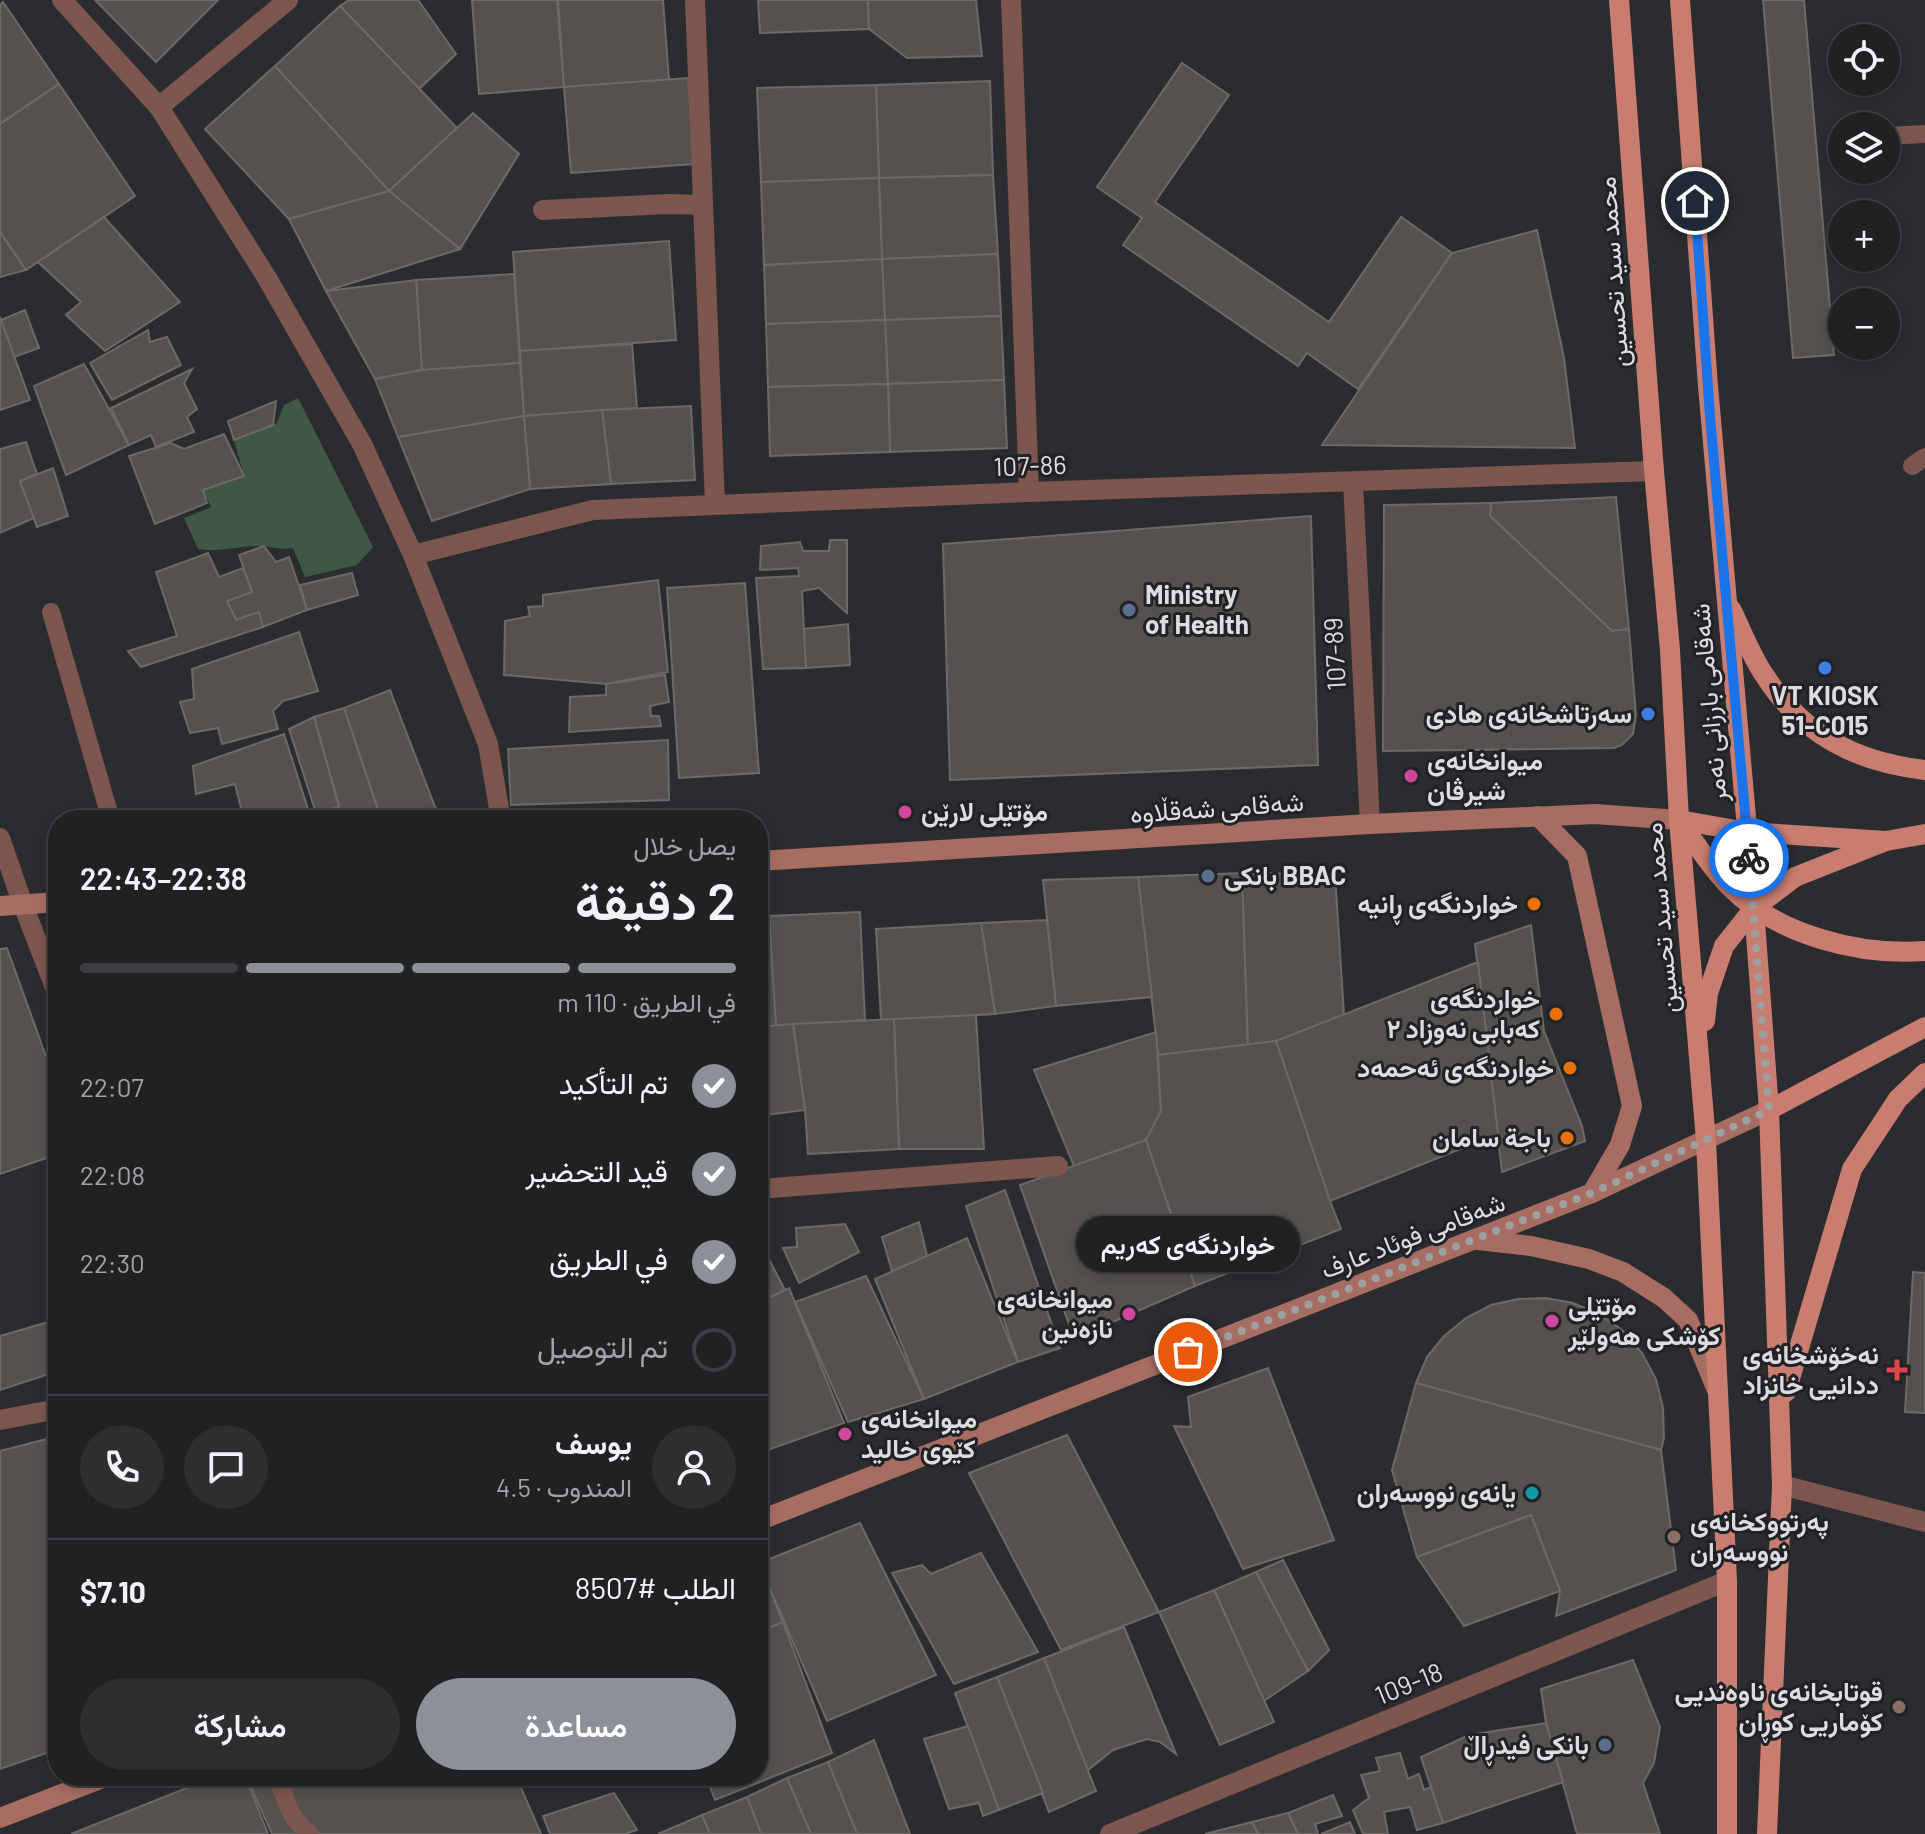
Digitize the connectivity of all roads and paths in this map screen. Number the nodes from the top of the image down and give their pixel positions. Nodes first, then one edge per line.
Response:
1 (62, 0) edge
2 (288, 0) edge
3 (695, 0) edge
4 (1011, 0) edge
5 (1619, 0) edge
6 (1680, 0) edge
7 (159, 107) junction
8 (1925, 134) edge
9 (1900, 135) edge
10 (703, 205) junction
11 (543, 210) dead end
12 (1654, 471) junction
13 (1353, 482) junction
14 (1029, 492) junction
15 (715, 505) junction
16 (413, 555) junction
17 (1725, 598) junction
18 (51, 612) dead end
19 (1925, 770) edge
20 (108, 810) edge
21 (499, 810) edge
22 (1538, 816) junction
23 (1679, 820) junction
24 (1370, 824) junction
25 (1747, 832) junction
26 (1925, 834) edge
27 (0, 838) edge
28 (1886, 841) junction
29 (768, 860) edge
30 (48, 903) edge
31 (23, 905) junction
32 (0, 906) edge
33 (1754, 908) junction
34 (1925, 951) edge
35 (48, 969) edge
36 (1925, 1027) edge
37 (1700, 1069) junction
38 (1925, 1073) edge
39 (1769, 1110) junction
40 (1706, 1141) junction
41 (1058, 1166) dead end
42 (768, 1188) edge
43 (1592, 1193) junction
44 (1474, 1240) junction
45 (1717, 1392) junction
46 (48, 1411) edge
47 (1780, 1412) junction
48 (0, 1420) edge
49 (1782, 1485) junction
50 (768, 1517) edge
51 (1925, 1522) edge
52 (1727, 1581) junction
53 (82, 1786) edge
54 (281, 1786) edge
55 (0, 1818) edge
56 (310, 1834) edge
57 (1110, 1834) edge
58 (1727, 1834) edge
59 (1767, 1834) edge

1 - 7 street
2 - 7 street
3 - 10 street
4 - 14 street
5 - 12 main road, محمد سید تحسین
6 - 17 main road, شەقامی بارزانی نەمر
7 - 16 street
8 - 9 lane
10 - 11 street
10 - 15 street
12 - 13 street, 107-86
12 - 23 main road, محمد سید تحسین
13 - 14 street, 107-86
13 - 24 street, 107-89
14 - 15 street, 107-86
15 - 16 street, 107-86
16 - 21 street
17 - 19 main road
17 - 25 main road, شەقامی بارزانی نەمر
18 - 20 lane
22 - 23 main road, شەقامی شەقڵاوە
22 - 24 main road, شەقامی شەقڵاوە
22 - 43 main road
23 - 25 main road
23 - 33 main road
23 - 37 main road, محمد سید تحسین
24 - 29 main road, شەقامی شەقڵاوە
25 - 28 main road
25 - 33 main road, شەقامی بارزانی نەمر
26 - 28 main road
27 - 31 street
28 - 33 main road
30 - 31 main road
31 - 32 main road
31 - 35 street
33 - 34 main road
33 - 37 main road
33 - 39 main road, شەقامی بارزانی نەمر
36 - 39 main road
37 - 40 main road, محمد سید تحسین
38 - 47 main road
39 - 40 main road, شەقامی فوئاد عارف
39 - 47 main road, شەقامی بارزانی نەمر
40 - 43 main road, شەقامی فوئاد عارف
40 - 45 main road, محمد سید تحسین
41 - 42 street
43 - 44 main road, شەقامی فوئاد عارف
44 - 45 main road
44 - 50 main road, شەقامی فوئاد عارف
45 - 52 main road, محمد سید تحسین
46 - 48 street
47 - 49 main road, شەقامی بارزانی نەمر
49 - 51 street
49 - 59 main road, شەقامی بارزانی نەمر
52 - 57 street, 109-18
52 - 58 main road, محمد سید تحسین
53 - 55 main road
54 - 56 lane

